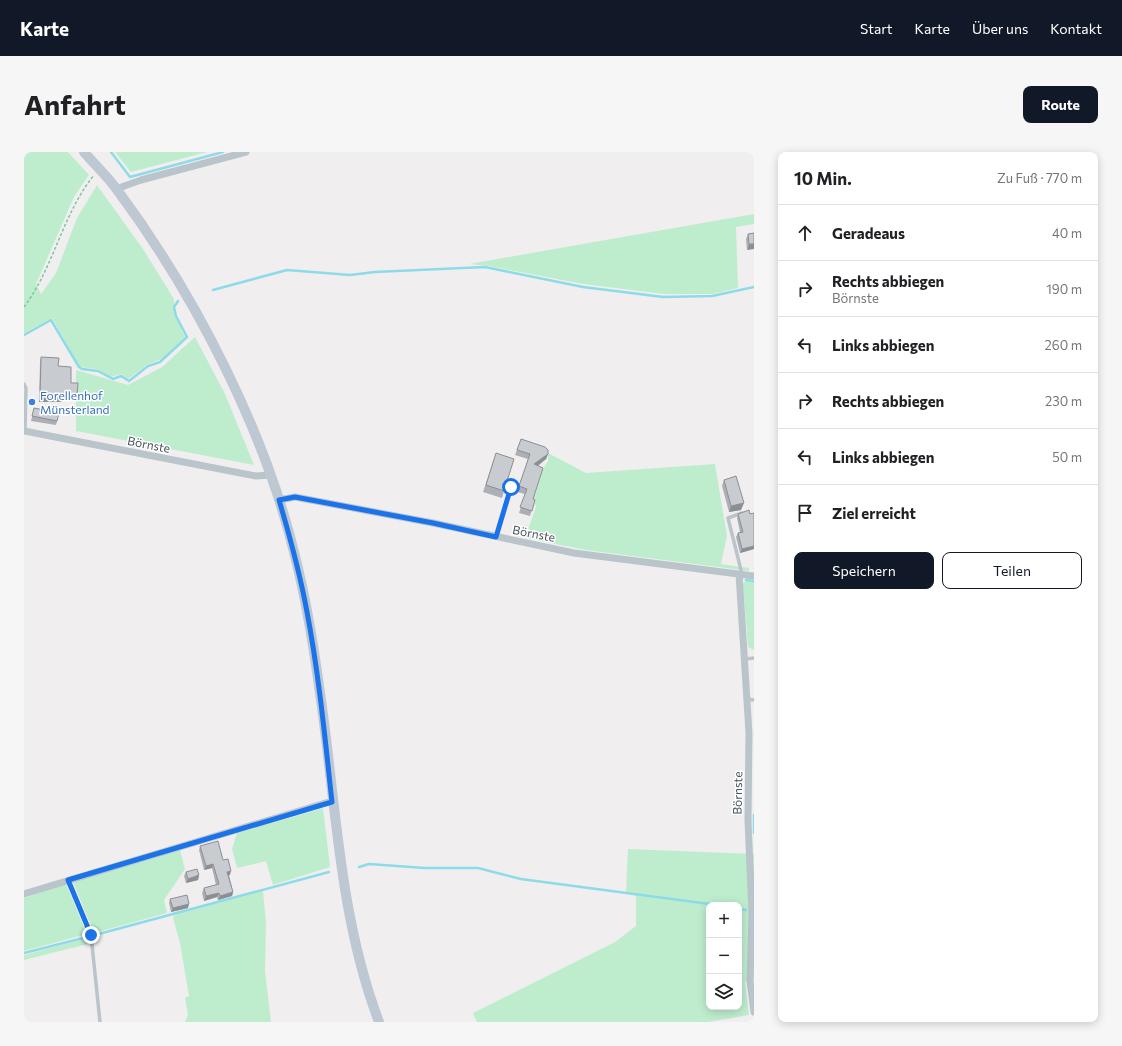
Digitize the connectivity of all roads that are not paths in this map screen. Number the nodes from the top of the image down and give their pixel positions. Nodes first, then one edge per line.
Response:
1 (84, 152) edge
2 (246, 152) edge
3 (116, 189) junction
4 (24, 384) edge
5 (24, 431) edge
6 (270, 475) junction
7 (511, 487) dead end
8 (279, 500) junction
9 (742, 513) edge
10 (496, 537) junction
11 (741, 574) junction
12 (754, 576) edge
13 (745, 658) junction
14 (754, 658) edge
15 (751, 699) edge
16 (332, 802) junction
17 (68, 880) junction
18 (24, 894) edge
19 (754, 1012) edge
20 (100, 1022) edge
21 (378, 1022) edge

1 - 3 main road
2 - 3 street
3 - 6 main road
4 - 5 lane
5 - 6 street, Börnste
6 - 8 main road
7 - 10 lane
8 - 10 street, Börnste
8 - 16 main road
9 - 11 lane
10 - 11 street, Börnste
11 - 12 street, Börnste
11 - 13 street, Börnste
13 - 14 lane
13 - 15 street, Börnste
15 - 19 street, Börnste
16 - 17 street
16 - 21 main road
17 - 18 street
17 - 20 lane

